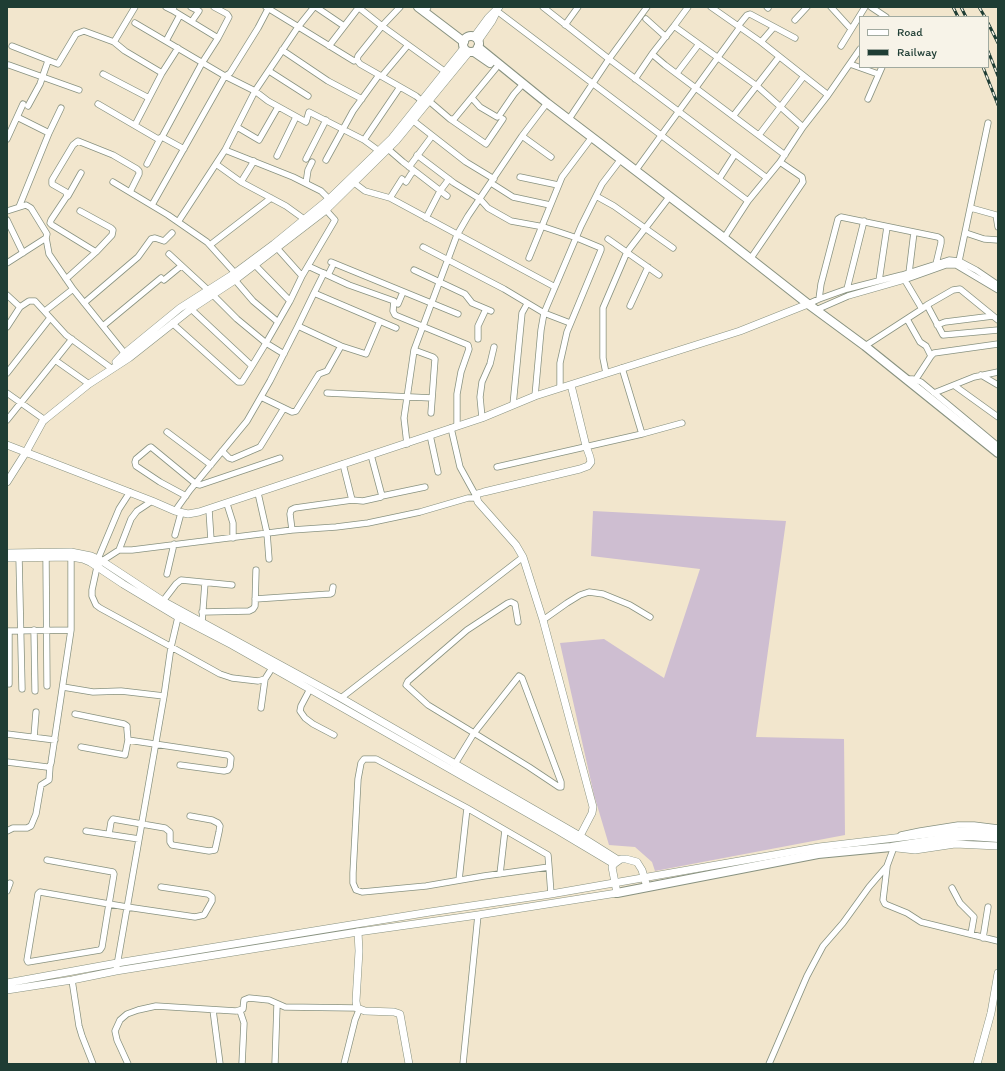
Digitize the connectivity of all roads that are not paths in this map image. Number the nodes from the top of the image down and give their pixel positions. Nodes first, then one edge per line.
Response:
1 (135, 7) edge
2 (166, 7) edge
3 (191, 7) edge
4 (214, 7) edge
5 (315, 7) edge
6 (359, 7) edge
7 (400, 7) edge
8 (418, 7) edge
9 (543, 7) edge
10 (578, 7) edge
11 (647, 7) edge
12 (688, 7) edge
13 (711, 7) edge
14 (807, 7) edge
15 (831, 7) edge
16 (865, 7) edge
17 (871, 7) edge
18 (267, 8) edge
19 (427, 8) edge
20 (173, 9) edge
21 (200, 9) edge
22 (498, 9) edge
23 (801, 10) edge
24 (180, 15) junction
25 (859, 16) edge
26 (859, 16) edge
27 (884, 16) edge
28 (646, 19) dead end
29 (795, 20) dead end
30 (192, 22) junction
31 (135, 23) dead end
32 (565, 25) junction
33 (344, 26) junction
34 (382, 26) junction
35 (674, 26) junction
36 (298, 27) junction
37 (739, 27) junction
38 (774, 27) junction
39 (851, 29) junction
40 (666, 36) junction
41 (218, 38) junction
42 (795, 38) dead end
43 (166, 41) junction
44 (114, 42) junction
45 (761, 42) junction
46 (698, 44) junction
47 (408, 45) junction
48 (471, 45) junction
49 (12, 46) dead end
50 (329, 46) junction
51 (841, 46) dead end
52 (178, 48) junction
53 (282, 50) junction
54 (859, 50) edge
55 (652, 54) junction
56 (779, 57) junction
57 (718, 58) junction
58 (609, 59) junction
59 (356, 60) junction
60 (48, 61) junction
61 (202, 63) junction
62 (850, 64) junction
63 (7, 65) edge
64 (859, 67) edge
65 (496, 68) junction
66 (861, 68) edge
67 (881, 68) edge
68 (269, 71) junction
69 (677, 73) junction
70 (102, 74) dead end
71 (162, 74) junction
72 (448, 74) junction
73 (878, 74) junction
74 (225, 76) junction
75 (381, 76) junction
76 (804, 76) junction
77 (42, 77) junction
78 (635, 79) junction
79 (593, 83) junction
80 (523, 84) junction
81 (757, 86) junction
82 (400, 87) junction
83 (696, 87) junction
84 (79, 90) dead end
85 (255, 91) junction
86 (828, 95) junction
87 (308, 96) dead end
88 (149, 98) junction
89 (472, 98) junction
90 (362, 99) junction
91 (868, 99) dead end
92 (426, 101) junction
93 (547, 103) junction
94 (98, 104) dead end
95 (779, 106) junction
96 (278, 107) junction
97 (60, 108) dead end
98 (678, 111) junction
99 (734, 115) junction
100 (17, 117) junction
101 (296, 117) junction
102 (411, 119) junction
103 (450, 119) junction
104 (503, 119) dead end
105 (568, 119) junction
106 (326, 120) junction
107 (988, 123) dead end
108 (135, 125) junction
109 (803, 127) junction
110 (236, 128) junction
111 (343, 129) junction
112 (49, 133) junction
113 (759, 134) junction
114 (660, 135) junction
115 (432, 136) junction
116 (522, 136) junction
117 (592, 137) junction
118 (161, 138) junction
119 (7, 139) edge
120 (364, 140) junction
121 (184, 149) junction
122 (388, 149) junction
123 (225, 150) junction
124 (379, 151) junction
125 (735, 154) junction
126 (417, 155) junction
127 (785, 155) junction
128 (277, 156) dead end
129 (551, 157) dead end
130 (621, 159) junction
131 (326, 160) dead end
132 (254, 161) junction
133 (780, 162) junction
134 (147, 164) dead end
135 (216, 164) junction
136 (408, 167) junction
137 (636, 170) junction
138 (414, 171) junction
139 (81, 173) dead end
140 (520, 177) dead end
141 (767, 178) junction
142 (449, 179) junction
143 (719, 179) junction
144 (492, 181) junction
145 (113, 182) dead end
146 (241, 182) junction
147 (354, 182) junction
148 (306, 184) junction
149 (558, 185) junction
150 (440, 190) junction
151 (130, 192) junction
152 (67, 196) junction
153 (447, 196) dead end
154 (596, 196) junction
155 (670, 196) junction
156 (271, 198) junction
157 (390, 198) junction
158 (329, 199) junction
159 (480, 199) junction
160 (748, 201) junction
161 (152, 205) junction
162 (550, 206) junction
163 (18, 207) junction
164 (971, 208) junction
165 (326, 210) junction
166 (7, 211) edge
167 (80, 211) dead end
168 (426, 218) junction
169 (304, 219) junction
170 (7, 220) edge
171 (864, 221) junction
172 (178, 222) junction
173 (541, 226) junction
174 (887, 227) junction
175 (998, 227) edge
176 (645, 228) junction
177 (914, 232) junction
178 (172, 233) dead end
179 (966, 233) junction
180 (457, 235) junction
181 (46, 238) junction
182 (577, 238) junction
183 (724, 238) junction
184 (608, 239) dead end
185 (998, 240) edge
186 (210, 245) junction
187 (423, 247) dead end
188 (277, 248) junction
189 (672, 248) dead end
190 (96, 252) junction
191 (627, 252) junction
192 (23, 253) junction
193 (169, 254) dead end
194 (529, 258) dead end
195 (751, 258) junction
196 (448, 260) junction
197 (959, 261) junction
198 (7, 263) edge
199 (936, 264) junction
200 (255, 265) junction
201 (182, 266) junction
202 (308, 266) junction
203 (648, 267) junction
204 (414, 270) dead end
205 (909, 273) junction
206 (326, 274) junction
207 (659, 275) dead end
208 (235, 276) junction
209 (302, 276) junction
210 (903, 277) junction
211 (66, 279) junction
212 (879, 282) junction
213 (439, 283) junction
214 (998, 285) edge
215 (555, 287) junction
216 (73, 289) junction
217 (847, 290) junction
218 (998, 290) edge
219 (403, 292) junction
220 (210, 293) junction
221 (314, 293) junction
222 (7, 295) edge
223 (819, 299) junction
224 (290, 301) junction
225 (84, 303) junction
226 (398, 304) dead end
227 (432, 304) junction
228 (527, 304) junction
229 (808, 304) junction
230 (927, 305) junction
231 (630, 306) dead end
232 (20, 307) junction
233 (191, 309) junction
234 (922, 309) junction
235 (816, 310) junction
236 (45, 312) junction
237 (544, 313) junction
238 (458, 314) dead end
239 (50, 318) junction
240 (995, 318) edge
241 (907, 319) junction
242 (380, 321) junction
243 (278, 322) junction
244 (172, 323) junction
245 (570, 323) junction
246 (938, 325) junction
247 (7, 326) edge
248 (103, 326) junction
249 (298, 326) junction
250 (423, 327) junction
251 (396, 328) dead end
252 (998, 330) edge
253 (72, 339) junction
254 (478, 339) dead end
255 (266, 343) junction
256 (998, 344) edge
257 (341, 346) junction
258 (865, 346) junction
259 (494, 347) dead end
260 (414, 350) junction
261 (284, 354) junction
262 (127, 355) junction
263 (931, 356) junction
264 (55, 360) junction
265 (252, 366) junction
266 (111, 368) junction
267 (622, 368) junction
268 (998, 372) edge
269 (606, 373) junction
270 (7, 374) edge
271 (981, 375) junction
272 (905, 379) junction
273 (916, 379) junction
274 (88, 384) junction
275 (571, 385) junction
276 (998, 385) edge
277 (955, 386) junction
278 (560, 388) junction
279 (7, 393) edge
280 (327, 393) dead end
281 (934, 393) junction
282 (535, 396) junction
283 (261, 397) junction
284 (406, 397) junction
285 (432, 398) junction
286 (20, 402) junction
287 (513, 405) junction
288 (284, 408) junction
289 (431, 413) dead end
290 (998, 417) edge
291 (482, 418) junction
292 (7, 420) edge
293 (44, 420) junction
294 (682, 423) dead end
295 (454, 427) junction
296 (167, 432) dead end
297 (642, 434) junction
298 (430, 435) junction
299 (407, 444) junction
300 (7, 445) edge
301 (586, 446) junction
302 (998, 446) edge
303 (26, 452) junction
304 (222, 452) junction
305 (998, 453) edge
306 (371, 455) junction
307 (280, 458) dead end
308 (343, 464) junction
309 (210, 465) junction
310 (496, 467) dead end
311 (438, 472) dead end
312 (10, 473) edge
313 (7, 482) edge
314 (196, 484) junction
315 (424, 487) dead end
316 (130, 492) junction
317 (258, 493) junction
318 (186, 496) junction
319 (382, 496) junction
320 (476, 497) junction
321 (152, 500) junction
322 (352, 500) junction
323 (227, 504) junction
324 (209, 510) junction
325 (178, 512) junction
326 (292, 530) junction
327 (267, 533) junction
328 (176, 535) dead end
329 (233, 538) junction
330 (211, 540) junction
331 (174, 544) junction
332 (119, 550) junction
333 (7, 553) edge
334 (19, 557) junction
335 (46, 557) junction
336 (523, 557) junction
337 (7, 558) edge
338 (71, 558) junction
339 (269, 560) dead end
340 (99, 563) junction
341 (256, 570) dead end
342 (167, 574) dead end
343 (205, 583) junction
344 (232, 585) dead end
345 (333, 587) dead end
346 (255, 599) junction
347 (163, 601) junction
348 (202, 612) junction
349 (179, 614) junction
350 (650, 617) dead end
351 (543, 620) junction
352 (202, 622) junction
353 (518, 622) dead end
354 (21, 630) junction
355 (34, 630) junction
356 (47, 630) junction
357 (71, 630) junction
358 (8, 631) edge
359 (171, 647) junction
360 (272, 668) junction
361 (265, 679) junction
362 (9, 684) dead end
363 (47, 686) dead end
364 (63, 687) junction
365 (22, 689) dead end
366 (310, 689) junction
367 (35, 691) dead end
368 (164, 696) junction
369 (342, 698) junction
370 (261, 708) dead end
371 (36, 712) dead end
372 (75, 714) dead end
373 (474, 733) junction
374 (7, 734) edge
375 (334, 735) dead end
376 (34, 737) junction
377 (55, 740) junction
378 (128, 740) junction
379 (156, 745) junction
380 (81, 747) dead end
381 (7, 762) edge
382 (455, 764) junction
383 (180, 765) dead end
384 (50, 766) junction
385 (467, 808) junction
386 (190, 816) dead end
387 (142, 824) junction
388 (998, 828) edge
389 (505, 830) junction
390 (86, 831) dead end
391 (7, 832) edge
392 (998, 832) edge
393 (109, 834) junction
394 (580, 836) junction
395 (998, 838) edge
396 (139, 839) junction
397 (906, 841) junction
398 (892, 844) junction
399 (998, 846) edge
400 (47, 860) dead end
401 (616, 862) junction
402 (887, 866) junction
403 (549, 867) junction
404 (500, 874) junction
405 (644, 878) junction
406 (459, 880) junction
407 (10, 883) dead end
408 (614, 883) junction
409 (161, 887) dead end
410 (647, 887) junction
411 (952, 888) dead end
412 (7, 891) edge
413 (617, 893) junction
414 (551, 894) junction
415 (109, 904) junction
416 (988, 907) dead end
417 (127, 908) junction
418 (478, 915) junction
419 (358, 932) junction
420 (971, 934) junction
421 (983, 938) junction
422 (998, 942) edge
423 (117, 963) junction
424 (116, 971) junction
425 (998, 973) edge
426 (72, 980) junction
427 (7, 983) edge
428 (7, 990) edge
429 (277, 1005) junction
430 (358, 1009) junction
431 (214, 1010) junction
432 (240, 1011) junction
433 (93, 1064) edge
434 (128, 1064) edge
435 (220, 1064) edge
436 (242, 1064) edge
437 (275, 1064) edge
438 (344, 1064) edge
439 (409, 1064) edge
440 (463, 1064) edge
441 (769, 1064) edge
442 (977, 1064) edge

1 - 44 street
2 - 20 street
3 - 21 street
4 - 41 street
5 - 33 street
5 - 36 street
6 - 33 street
6 - 34 street
7 - 34 street
8 - 48 main road
9 - 32 street
10 - 32 street
11 - 58 street
12 - 35 street
13 - 37 street
14 - 23 street
15 - 39 street
16 - 26 street
17 - 27 street
18 - 36 street
18 - 74 street
19 - 48 main road
20 - 24 street
21 - 30 street
22 - 48 street
22 - 79 street
23 - 29 street
24 - 30 street
24 - 43 street
25 - 39 street
28 - 40 street
30 - 41 street
31 - 43 street
32 - 58 street
33 - 50 street
34 - 47 street
34 - 59 street
35 - 40 street
35 - 46 street
36 - 50 street
36 - 53 street
37 - 38 street
37 - 45 street
37 - 57 street
38 - 42 street
38 - 45 street
39 - 51 street
40 - 55 street
41 - 61 street
43 - 52 street
44 - 60 street
44 - 71 street
45 - 56 street
46 - 57 street
46 - 69 street
47 - 72 street
47 - 75 street
48 - 65 main road
48 - 72 street
48 - 80 main road
49 - 60 street
50 - 59 street
52 - 61 street
52 - 71 street
53 - 68 street
53 - 90 street
54 - 62 street
55 - 69 street
55 - 78 street
56 - 76 street
56 - 81 street
57 - 81 street
57 - 83 street
58 - 78 street
58 - 79 street
59 - 75 street
60 - 77 street
61 - 74 street
61 - 118 street
62 - 64 street
62 - 86 street
63 - 77 street
65 - 80 main road
65 - 89 street
66 - 73 street
67 - 73 street
68 - 85 street
68 - 87 street
69 - 83 street
70 - 88 street
71 - 88 street
72 - 92 street
73 - 91 street
74 - 85 street
74 - 121 street
75 - 82 street
75 - 90 street
76 - 86 street
76 - 95 street
77 - 84 street
77 - 100 street
78 - 98 street
79 - 105 street
79 - 114 street
80 - 89 street
80 - 93 main road
81 - 95 street
81 - 99 street
82 - 92 street
82 - 120 street
83 - 98 street
83 - 99 street
85 - 96 street
85 - 110 street
86 - 109 street
88 - 108 street
89 - 103 street
90 - 111 street
92 - 102 street
92 - 103 street
93 - 105 main road
93 - 116 street
94 - 108 street
95 - 109 street
95 - 113 street
96 - 101 street
96 - 110 street
97 - 112 street
98 - 114 street
98 - 125 street
99 - 113 street
100 - 112 street
100 - 119 street
101 - 106 street
101 - 128 street
102 - 115 street
102 - 122 street
102 - 124 street
103 - 104 street
105 - 117 main road
106 - 111 street
106 - 148 street
107 - 164 street
108 - 118 street
109 - 127 street
110 - 123 street
111 - 120 street
111 - 131 street
112 - 163 street
113 - 127 street
114 - 137 street
114 - 143 street
115 - 126 street
115 - 144 street
116 - 129 street
116 - 144 street
117 - 130 main road
117 - 149 street
118 - 121 street
118 - 134 street
120 - 124 street
121 - 161 street
122 - 136 street
122 - 147 street
123 - 132 street
123 - 135 street
124 - 158 street
125 - 141 street
125 - 143 street
126 - 136 street
126 - 142 street
127 - 133 street
130 - 137 main road
130 - 154 street
132 - 146 street
132 - 148 street
133 - 141 street
133 - 195 street
135 - 146 street
135 - 172 street
136 - 138 street
137 - 155 main road
138 - 150 street
138 - 157 street
139 - 152 street
140 - 149 street
141 - 160 street
142 - 150 street
142 - 159 street
143 - 160 street
144 - 159 street
144 - 162 street
145 - 151 street
146 - 156 street
147 - 157 street
147 - 165 street
148 - 158 street
149 - 162 street
150 - 153 street
150 - 168 street
151 - 152 street
151 - 161 street
152 - 190 street
154 - 176 street
154 - 182 street
155 - 176 street
155 - 183 main road
156 - 169 street
156 - 186 street
157 - 168 street
158 - 169 street
159 - 173 street
159 - 180 street
160 - 183 street
161 - 172 street
162 - 173 street
163 - 166 street
163 - 181 street
164 - 175 street
164 - 179 street
165 - 188 street
165 - 202 street
167 - 190 street
168 - 180 street
169 - 208 street
170 - 192 street
171 - 174 street
171 - 217 street
171 - 223 street
172 - 186 street
173 - 182 street
173 - 194 street
174 - 177 street
174 - 212 street
176 - 189 street
176 - 191 street
177 - 199 street
177 - 205 street
178 - 225 street
179 - 185 street
179 - 197 street
180 - 196 street
180 - 215 street
181 - 192 street
181 - 211 street
182 - 215 street
182 - 245 street
183 - 195 main road
184 - 191 street
186 - 208 street
187 - 196 street
188 - 200 street
188 - 209 street
190 - 211 street
191 - 203 street
191 - 269 street
192 - 198 street
193 - 201 street
195 - 229 main road
196 - 213 street
196 - 228 street
197 - 199 street
197 - 214 street
199 - 205 street
200 - 208 street
200 - 224 street
201 - 220 street
201 - 248 street
202 - 206 street
202 - 209 street
203 - 207 street
203 - 231 street
204 - 213 street
205 - 210 street
206 - 219 street
206 - 221 street
206 - 250 street
208 - 220 street
208 - 243 street
209 - 224 street
210 - 212 street
210 - 218 street
210 - 234 street
210 - 235 street
211 - 216 street
212 - 217 street
213 - 227 street
213 - 254 street
215 - 237 street
216 - 225 street
216 - 236 street
217 - 223 street
219 - 226 street
219 - 227 street
220 - 233 street
220 - 255 street
220 - 262 street
221 - 242 street
221 - 249 street
222 - 232 street
223 - 229 street
224 - 243 street
225 - 248 street
227 - 238 street
227 - 250 street
228 - 237 street
228 - 287 street
229 - 235 main road
229 - 267 street
230 - 234 street
230 - 240 street
230 - 246 street
232 - 236 street
232 - 247 street
233 - 244 street
233 - 265 street
234 - 241 street
235 - 258 main road
236 - 239 street
237 - 245 street
237 - 282 street
239 - 253 street
239 - 270 street
240 - 246 street
241 - 258 street
241 - 263 street
242 - 251 street
242 - 257 street
243 - 255 street
244 - 262 street
244 - 265 street
245 - 278 street
246 - 252 street
248 - 262 street
249 - 257 street
249 - 261 street
250 - 260 street
250 - 295 street
253 - 264 street
253 - 266 street
255 - 261 street
255 - 265 street
256 - 263 street
257 - 288 street
258 - 272 main road
259 - 291 street
260 - 284 street
260 - 285 street
261 - 283 street
262 - 266 street
263 - 273 street
264 - 274 street
264 - 286 street
266 - 274 street
267 - 269 street
267 - 297 street
268 - 271 street
269 - 275 street
271 - 276 street
271 - 277 street
272 - 273 street
272 - 305 main road
273 - 281 street
274 - 293 street
275 - 278 street
275 - 301 street
277 - 281 street
277 - 290 street
278 - 282 street
279 - 286 street
280 - 284 street
281 - 302 street
282 - 287 street
283 - 288 street
283 - 304 street
284 - 285 street
284 - 299 street
285 - 289 street
286 - 292 street
286 - 293 street
287 - 291 street
288 - 304 street
291 - 295 street
293 - 303 street
294 - 297 street
295 - 298 street
295 - 320 street
296 - 309 street
297 - 301 street
298 - 299 street
298 - 311 street
299 - 306 street
300 - 303 street
301 - 310 street
301 - 320 street
303 - 312 street
303 - 316 street
304 - 309 street
306 - 308 street
306 - 319 street
307 - 314 street
308 - 317 street
308 - 322 street
309 - 314 street
312 - 313 street
314 - 318 street
314 - 318 street
315 - 319 street
316 - 321 street
316 - 340 street
317 - 323 street
317 - 327 street
318 - 325 street
319 - 322 street
320 - 326 street
320 - 336 street
321 - 325 street
321 - 332 street
322 - 326 street
323 - 324 street
323 - 329 street
324 - 325 street
324 - 330 street
325 - 328 street
326 - 327 street
327 - 329 street
327 - 339 street
329 - 330 street
330 - 331 street
331 - 332 street
331 - 342 street
332 - 340 street
333 - 340 street
334 - 335 street
334 - 337 street
334 - 354 street
335 - 338 street
335 - 356 street
336 - 351 street
336 - 369 street
338 - 340 street
338 - 357 street
340 - 347 street
340 - 349 street
340 - 359 street
341 - 346 street
343 - 344 street
343 - 347 street
343 - 348 street
345 - 346 street
346 - 348 street
347 - 349 street
348 - 352 street
349 - 352 street
349 - 359 street
349 - 360 street
350 - 351 street
351 - 394 street
352 - 369 street
353 - 373 street
354 - 355 street
354 - 358 street
354 - 365 street
355 - 356 street
355 - 367 street
356 - 357 street
356 - 363 street
357 - 364 street
358 - 362 street
359 - 361 street
359 - 368 street
360 - 361 street
360 - 366 street
361 - 370 street
364 - 368 street
364 - 377 street
366 - 375 street
366 - 401 street
368 - 379 street
369 - 382 street
371 - 376 street
372 - 378 street
373 - 373 street
373 - 382 street
374 - 376 street
376 - 377 street
377 - 384 street
378 - 379 street
378 - 380 street
379 - 383 street
379 - 387 street
381 - 384 street
382 - 394 street
384 - 391 street
385 - 389 street
385 - 406 street
385 - 406 street
386 - 387 street
387 - 393 street
387 - 396 street
388 - 398 street
389 - 403 street
389 - 404 street
390 - 393 street
392 - 397 street
393 - 396 street
394 - 401 street
395 - 397 main road
396 - 417 street
397 - 398 main road
398 - 399 street
398 - 402 street
398 - 405 street
398 - 410 main road
400 - 415 street
401 - 405 street
401 - 408 street
402 - 420 street
402 - 441 street
403 - 404 street
403 - 414 street
404 - 406 street
405 - 408 street
405 - 410 street
407 - 412 street
408 - 413 street
408 - 414 street
409 - 417 street
410 - 413 main road
411 - 420 street
413 - 418 street
414 - 423 street
415 - 415 street
415 - 417 street
416 - 421 street
417 - 423 street
418 - 419 street
418 - 440 street
419 - 424 street
419 - 430 street
420 - 421 street
421 - 422 street
423 - 424 street
423 - 427 street
424 - 426 street
425 - 442 street
426 - 428 street
426 - 433 street
429 - 430 street
429 - 432 street
429 - 437 street
430 - 438 street
430 - 439 street
431 - 432 street
431 - 434 street
431 - 435 street
432 - 436 street

